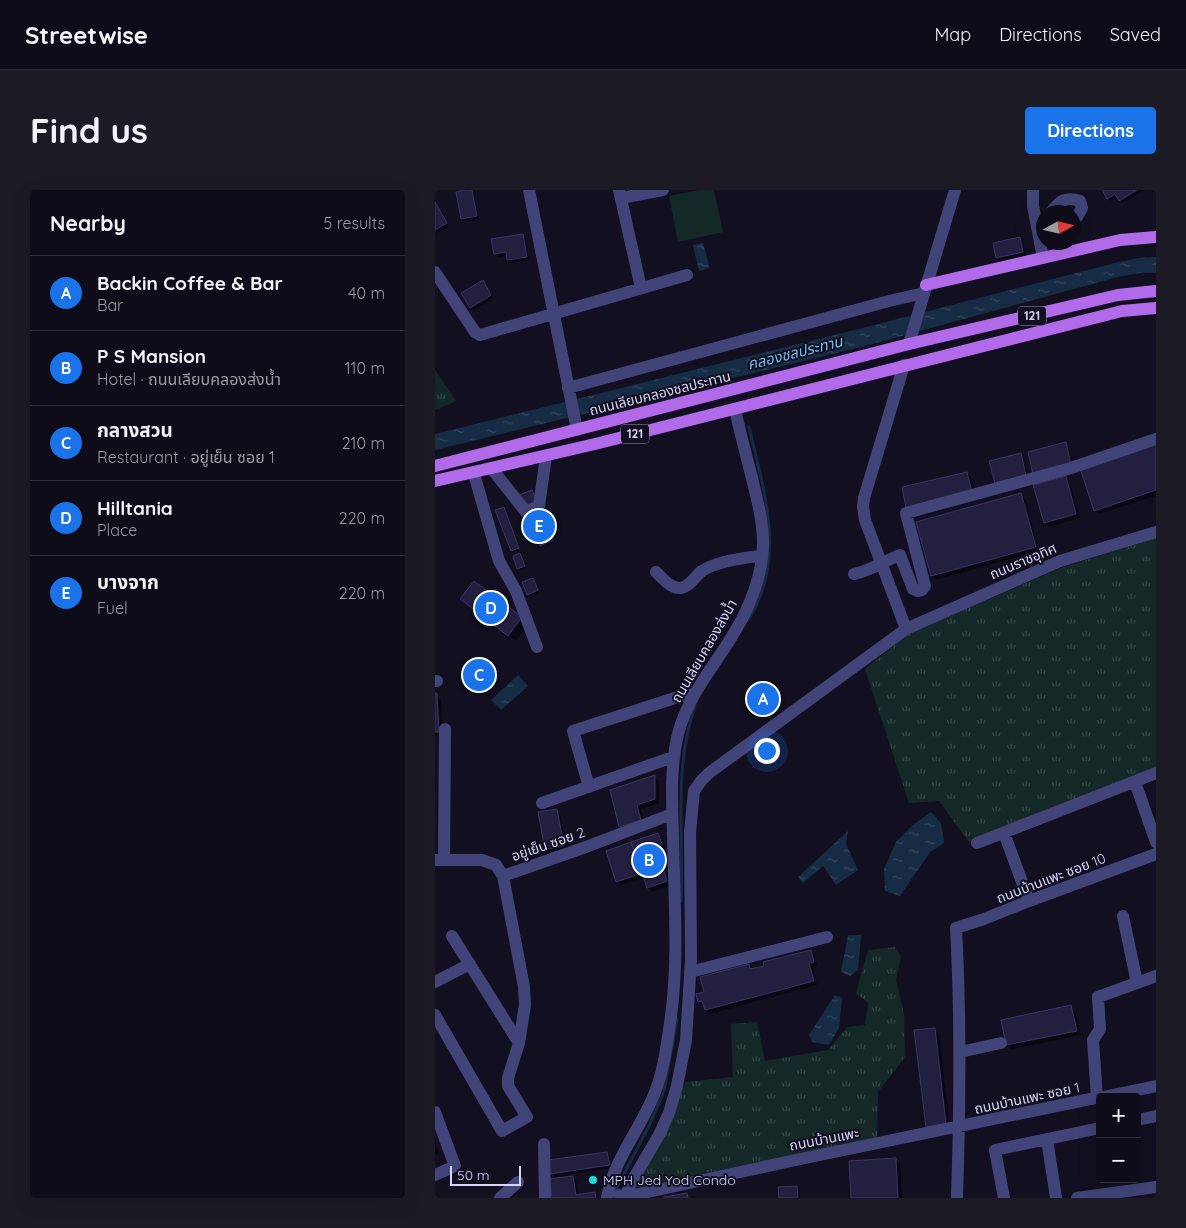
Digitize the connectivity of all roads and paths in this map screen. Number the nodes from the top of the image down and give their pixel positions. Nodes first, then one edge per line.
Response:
1 (529, 190) edge
2 (663, 190) edge
3 (955, 190) edge
4 (1033, 190) edge
5 (620, 194) edge
6 (1057, 205) edge
7 (1081, 210) edge
8 (1036, 211) edge
9 (1156, 237) edge
10 (1043, 250) edge
11 (1043, 258) junction
12 (435, 272) edge
13 (687, 275) dead end
14 (641, 288) junction
15 (925, 289) junction
16 (1156, 291) edge
17 (1156, 308) edge
18 (553, 314) junction
19 (938, 338) junction
20 (909, 344) junction
21 (941, 356) junction
22 (837, 363) junction
23 (904, 365) junction
24 (889, 369) junction
25 (568, 388) junction
26 (735, 409) junction
27 (577, 430) junction
28 (1156, 439) edge
29 (546, 456) junction
30 (435, 466) edge
31 (492, 469) junction
32 (474, 474) junction
33 (435, 482) edge
34 (1156, 532) edge
35 (762, 555) junction
36 (881, 562) junction
37 (656, 572) dead end
38 (854, 574) dead end
39 (906, 628) junction
40 (537, 647) dead end
41 (693, 694) junction
42 (445, 729) dead end
43 (673, 757) junction
44 (1156, 774) edge
45 (1135, 782) junction
46 (589, 787) junction
47 (694, 791) junction
48 (673, 794) junction
49 (542, 803) dead end
50 (672, 814) junction
51 (1004, 833) junction
52 (1156, 842) edge
53 (977, 843) dead end
54 (1156, 854) edge
55 (439, 860) edge
56 (503, 876) junction
57 (1029, 901) junction
58 (1123, 916) dead end
59 (452, 936) dead end
60 (827, 937) dead end
61 (470, 964) junction
62 (690, 972) junction
63 (1156, 976) edge
64 (435, 982) edge
65 (1137, 983) junction
66 (435, 1015) edge
67 (519, 1043) junction
68 (1001, 1043) dead end
69 (960, 1052) junction
70 (1156, 1086) edge
71 (1100, 1093) edge
72 (1120, 1093) edge
73 (1096, 1098) edge
74 (435, 1112) edge
75 (1156, 1118) edge
76 (1141, 1120) edge
77 (960, 1127) junction
78 (1096, 1129) edge
79 (1047, 1139) junction
80 (543, 1144) dead end
81 (435, 1175) edge
82 (518, 1182) dead end
83 (1113, 1183) edge
84 (1156, 1187) edge
85 (1115, 1192) junction
86 (607, 1194) edge
87 (624, 1197) edge
88 (500, 1198) edge
89 (545, 1198) edge
90 (957, 1198) edge
91 (1004, 1198) edge
92 (1056, 1198) edge
93 (1077, 1198) edge

1 - 18 street
2 - 5 street
3 - 15 street
4 - 8 street
5 - 14 street
6 - 7 street
9 - 11 main road
10 - 11 street
11 - 15 main road
12 - 18 street
13 - 14 street
14 - 18 street
15 - 20 street
15 - 25 street
16 - 19 main road, ถนนเลียบคลองชลประทาน / 121
17 - 21 main road, 121
18 - 25 street
19 - 20 main road, ถนนเลียบคลองชลประทาน / 121
19 - 21 main road
20 - 22 main road, ถนนเลียบคลองชลประทาน / 121
21 - 23 main road, 121
22 - 24 main road
22 - 27 main road, ถนนเลียบคลองชลประทาน / 121
23 - 24 main road, 121
23 - 36 street
24 - 26 main road, 121
25 - 27 street
26 - 29 main road, 121
26 - 35 street, ถนนเลียบคลองส่งน้ำ
27 - 30 main road, ถนนเลียบคลองชลประทาน / 121
28 - 36 street
29 - 31 main road, 121
29 - 31 street
31 - 32 main road, 121
32 - 33 main road, 121
32 - 40 street
34 - 39 street, ถนนราชอุทิศ
35 - 37 street
35 - 41 street, ถนนเลียบคลองส่งน้ำ
36 - 38 street
36 - 39 street
39 - 47 street, ถนนราชอุทิศ
41 - 43 street, ถนนเลียบคลองส่งน้ำ
41 - 46 street
42 - 55 street
43 - 46 street
43 - 48 street, ถนนเลียบคลองส่งน้ำ
44 - 45 street
45 - 51 street
45 - 52 street
46 - 49 street
47 - 48 street
47 - 62 street
48 - 50 street, ถนนเลียบคลองส่งน้ำ
50 - 56 street, อยู่เย็น ซอย 2
50 - 86 street, ถนนเลียบคลองส่งน้ำ
51 - 53 street
51 - 57 street
54 - 57 street, ถนนบ้านแพะ ซอย 10
55 - 56 street, อยู่เย็น ซอย 2
56 - 67 street
57 - 69 street, ถนนบ้านแพะ ซอย 10
58 - 65 street
59 - 61 street
60 - 62 street
61 - 64 street
61 - 67 street
62 - 87 street
63 - 65 street
65 - 71 street
66 - 67 street
68 - 69 street
69 - 77 street
70 - 72 street, ถนนบ้านแพะ ซอย 1
73 - 77 street, ถนนบ้านแพะ ซอย 1
74 - 81 street
75 - 76 street
77 - 87 street, ถนนบ้านแพะ
77 - 90 street
78 - 79 street
79 - 91 street
79 - 92 street
80 - 89 street
82 - 88 street
83 - 85 street
84 - 85 street
85 - 93 street
86 - 87 street

